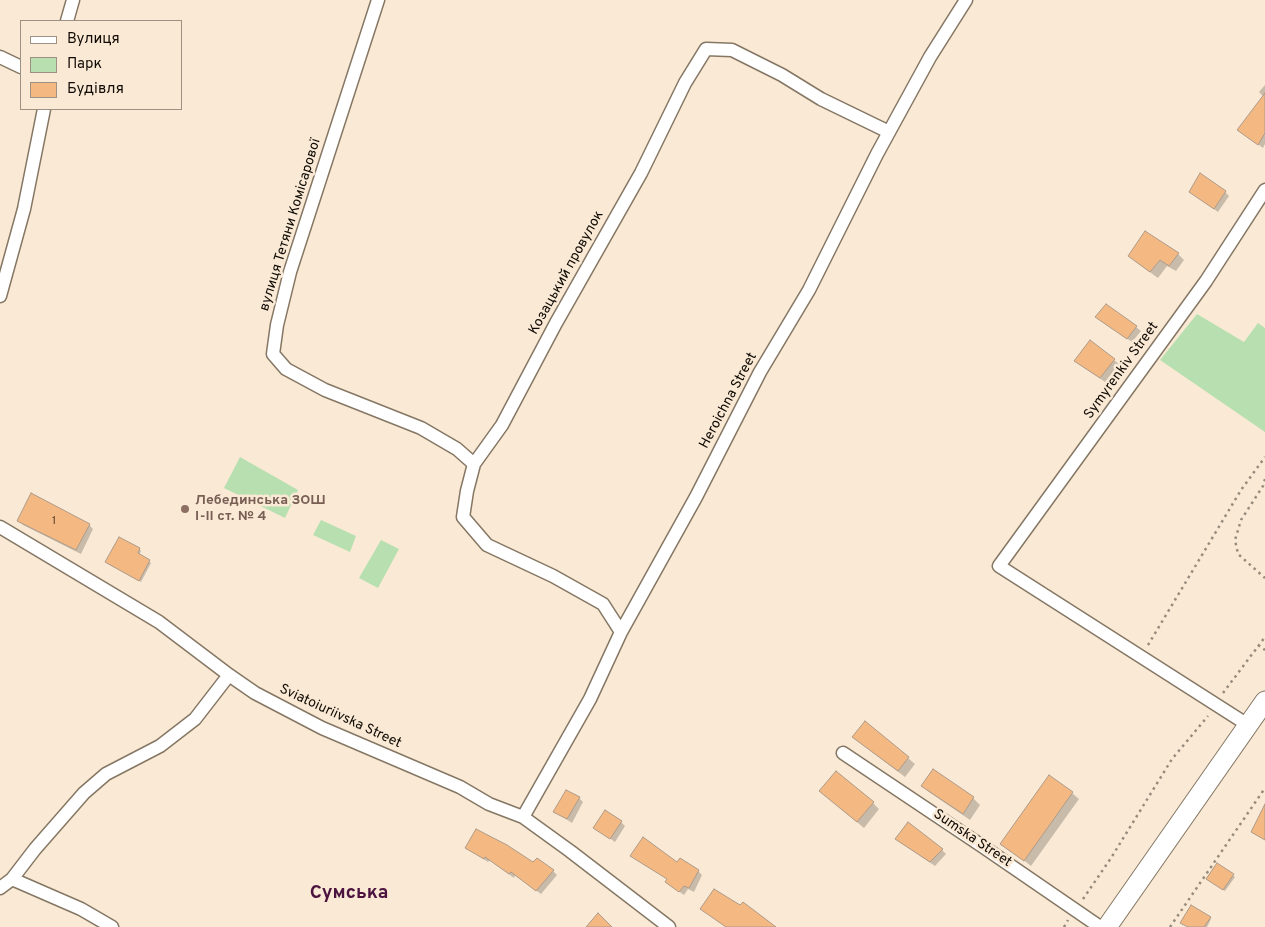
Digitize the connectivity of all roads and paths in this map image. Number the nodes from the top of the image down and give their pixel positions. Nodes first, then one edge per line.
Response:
1 (73, 0) edge
2 (378, 0) edge
3 (966, 0) edge
4 (67, 20) edge
5 (0, 57) edge
6 (20, 67) edge
7 (44, 110) edge
8 (889, 132) junction
9 (1265, 190) edge
10 (0, 296) edge
11 (1265, 457) edge
12 (474, 464) junction
13 (1265, 479) edge
14 (0, 526) edge
15 (1265, 578) edge
16 (621, 632) junction
17 (1265, 637) edge
18 (1258, 645) junction
19 (1265, 650) edge
20 (1140, 657) junction
21 (229, 675) junction
22 (1265, 701) edge
23 (1217, 706) junction
24 (1248, 725) junction
25 (842, 753) dead end
26 (1265, 788) edge
27 (523, 817) junction
28 (12, 879) junction
29 (0, 888) edge
30 (1075, 910) junction
31 (112, 927) edge
32 (669, 927) edge
33 (1064, 927) edge
34 (1100, 927) edge
35 (1107, 927) edge
36 (1170, 927) edge

1 - 4 street
2 - 12 street, вулиця Тетяни Комісарової
3 - 8 street, Heroichna Street
5 - 6 street
7 - 10 street
8 - 12 street, Козацький провулок
8 - 16 street, Heroichna Street
9 - 20 street, Symyrenkiv Street
11 - 20 path
12 - 16 street, Козацький провулок
13 - 15 path
14 - 21 street, Sviatoiuriivska Street
16 - 27 street, Heroichna Street
17 - 18 path
18 - 19 path
18 - 23 path
20 - 23 street
21 - 27 street, Sviatoiuriivska Street
21 - 28 street
22 - 24 main road
23 - 24 street
23 - 30 path
24 - 35 main road
25 - 30 street, Sumska Street
26 - 36 path
27 - 32 street, Sviatoiuriivska Street
28 - 29 street
28 - 31 street
30 - 33 path
30 - 34 street, Sumska Street

